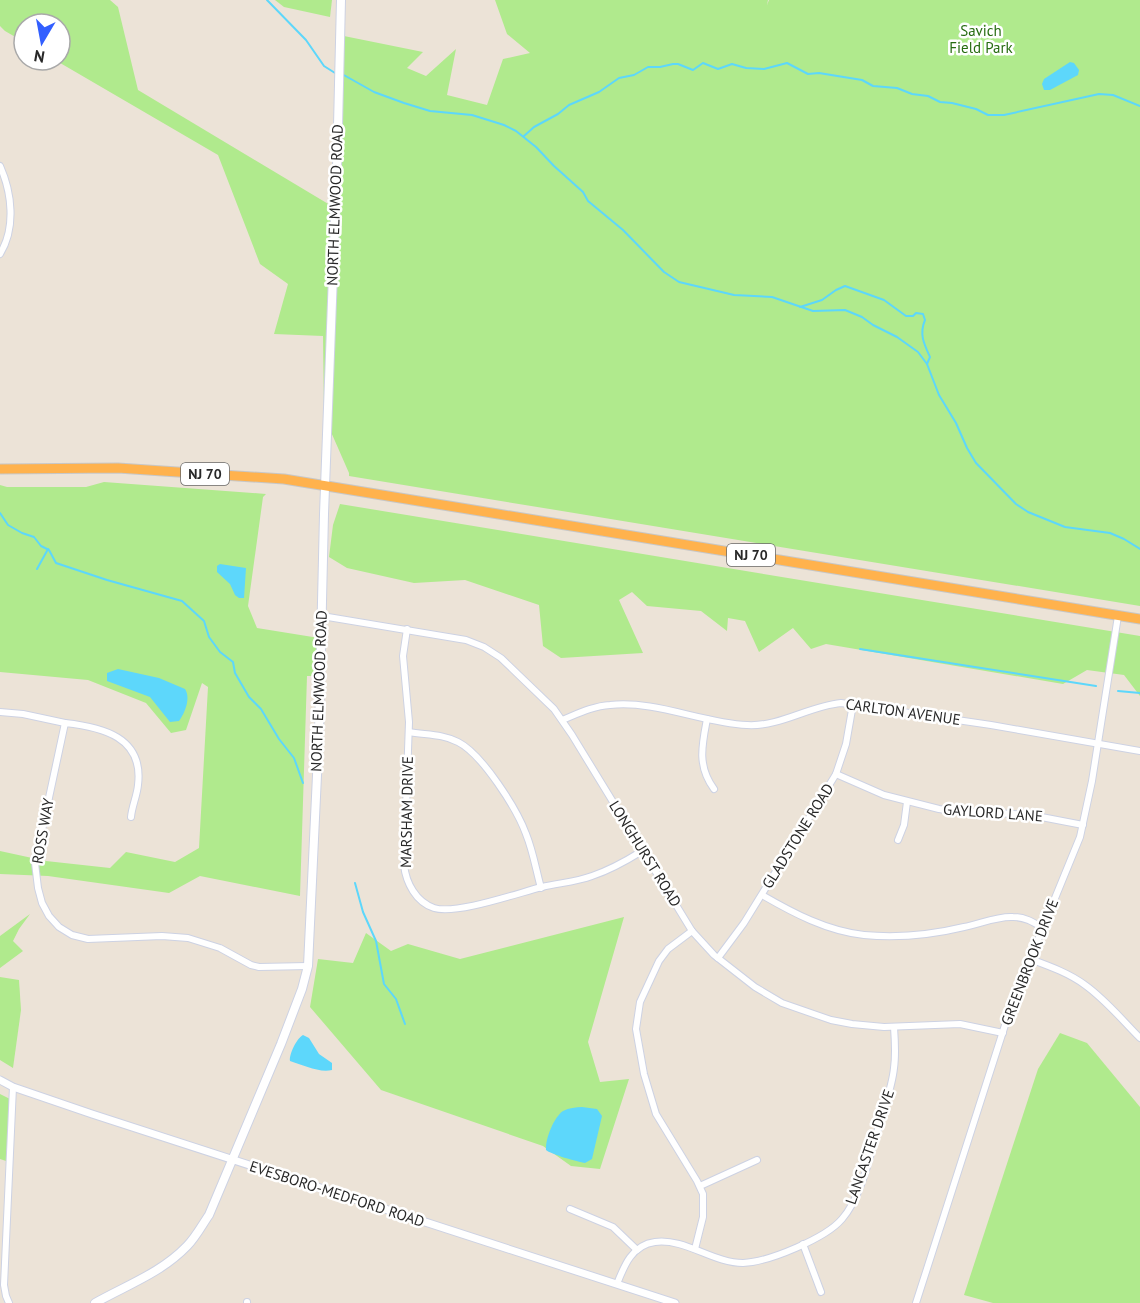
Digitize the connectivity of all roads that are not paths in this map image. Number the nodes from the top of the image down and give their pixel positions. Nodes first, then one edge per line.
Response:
1 (340, 0) edge
2 (0, 166) edge
3 (3, 242) edge
4 (0, 254) edge
5 (0, 469) edge
6 (326, 485) junction
7 (322, 616) junction
8 (1118, 616) junction
9 (1140, 619) edge
10 (407, 629) junction
11 (853, 704) junction
12 (0, 712) edge
13 (707, 719) junction
14 (562, 720) junction
15 (65, 723) junction
16 (409, 732) junction
17 (1098, 744) junction
18 (1140, 751) edge
19 (836, 774) junction
20 (714, 789) dead end
21 (907, 802) junction
22 (131, 817) dead end
23 (1083, 825) junction
24 (898, 840) dead end
25 (642, 851) junction
26 (541, 888) junction
27 (762, 895) junction
28 (1043, 928) junction
29 (692, 931) junction
30 (718, 958) junction
31 (1030, 959) junction
32 (308, 966) junction
33 (894, 1027) junction
34 (1003, 1033) junction
35 (1140, 1038) edge
36 (0, 1080) edge
37 (13, 1087) junction
38 (232, 1160) junction
39 (757, 1160) dead end
40 (700, 1186) junction
41 (570, 1209) dead end
42 (803, 1244) junction
43 (637, 1250) junction
44 (695, 1250) junction
45 (617, 1284) junction
46 (820, 1292) dead end
47 (109, 1300) edge
48 (9, 1303) edge
49 (95, 1303) edge
50 (675, 1303) edge
51 (916, 1303) edge

1 - 6 main road, NORTH ELMWOOD ROAD
2 - 3 street
3 - 4 street
5 - 6 highway, NJ 70
6 - 7 main road, NORTH ELMWOOD ROAD
6 - 8 highway, NJ 70
7 - 10 street, LONGHURST ROAD
7 - 32 main road, NORTH ELMWOOD ROAD
8 - 9 highway, NJ 70
8 - 17 street, GREENBROOK DRIVE
10 - 14 street, LONGHURST ROAD
10 - 16 street, MARSHAM DRIVE
11 - 13 street, CARLTON AVENUE
11 - 17 street, CARLTON AVENUE
11 - 19 street, GLADSTONE ROAD
12 - 15 street
13 - 14 street, CARLTON AVENUE
13 - 20 street
14 - 25 street, LONGHURST ROAD
15 - 22 street
15 - 32 street, ROSS WAY
16 - 26 street
16 - 26 street, MARSHAM DRIVE
17 - 18 street, CARLTON AVENUE
17 - 23 street, GREENBROOK DRIVE
19 - 21 street, GAYLORD LANE
19 - 27 street, GLADSTONE ROAD
21 - 23 street, GAYLORD LANE
21 - 24 street
23 - 28 street, GREENBROOK DRIVE
25 - 26 street, MARSHAM DRIVE
25 - 29 street, LONGHURST ROAD
27 - 28 street
27 - 30 street, GLADSTONE ROAD
28 - 31 street, GREENBROOK DRIVE
29 - 30 street, LONGHURST ROAD
29 - 40 street
30 - 33 street, LONGHURST ROAD
31 - 34 street, GREENBROOK DRIVE
31 - 35 street
32 - 38 main road, NORTH ELMWOOD ROAD
33 - 34 street, LONGHURST ROAD
33 - 42 street, LANCASTER DRIVE
34 - 51 street, GREENBROOK DRIVE
36 - 37 street, EVESBORO-MEDFORD ROAD
37 - 38 street, EVESBORO-MEDFORD ROAD
37 - 48 street
38 - 45 street, EVESBORO-MEDFORD ROAD
38 - 47 main road, NORTH ELMWOOD ROAD
39 - 40 street
40 - 44 street
41 - 43 street
42 - 44 street, LANCASTER DRIVE
42 - 46 street
43 - 44 street, LANCASTER DRIVE
43 - 45 street
45 - 50 street, EVESBORO-MEDFORD ROAD
47 - 49 main road, NORTH ELMWOOD ROAD

